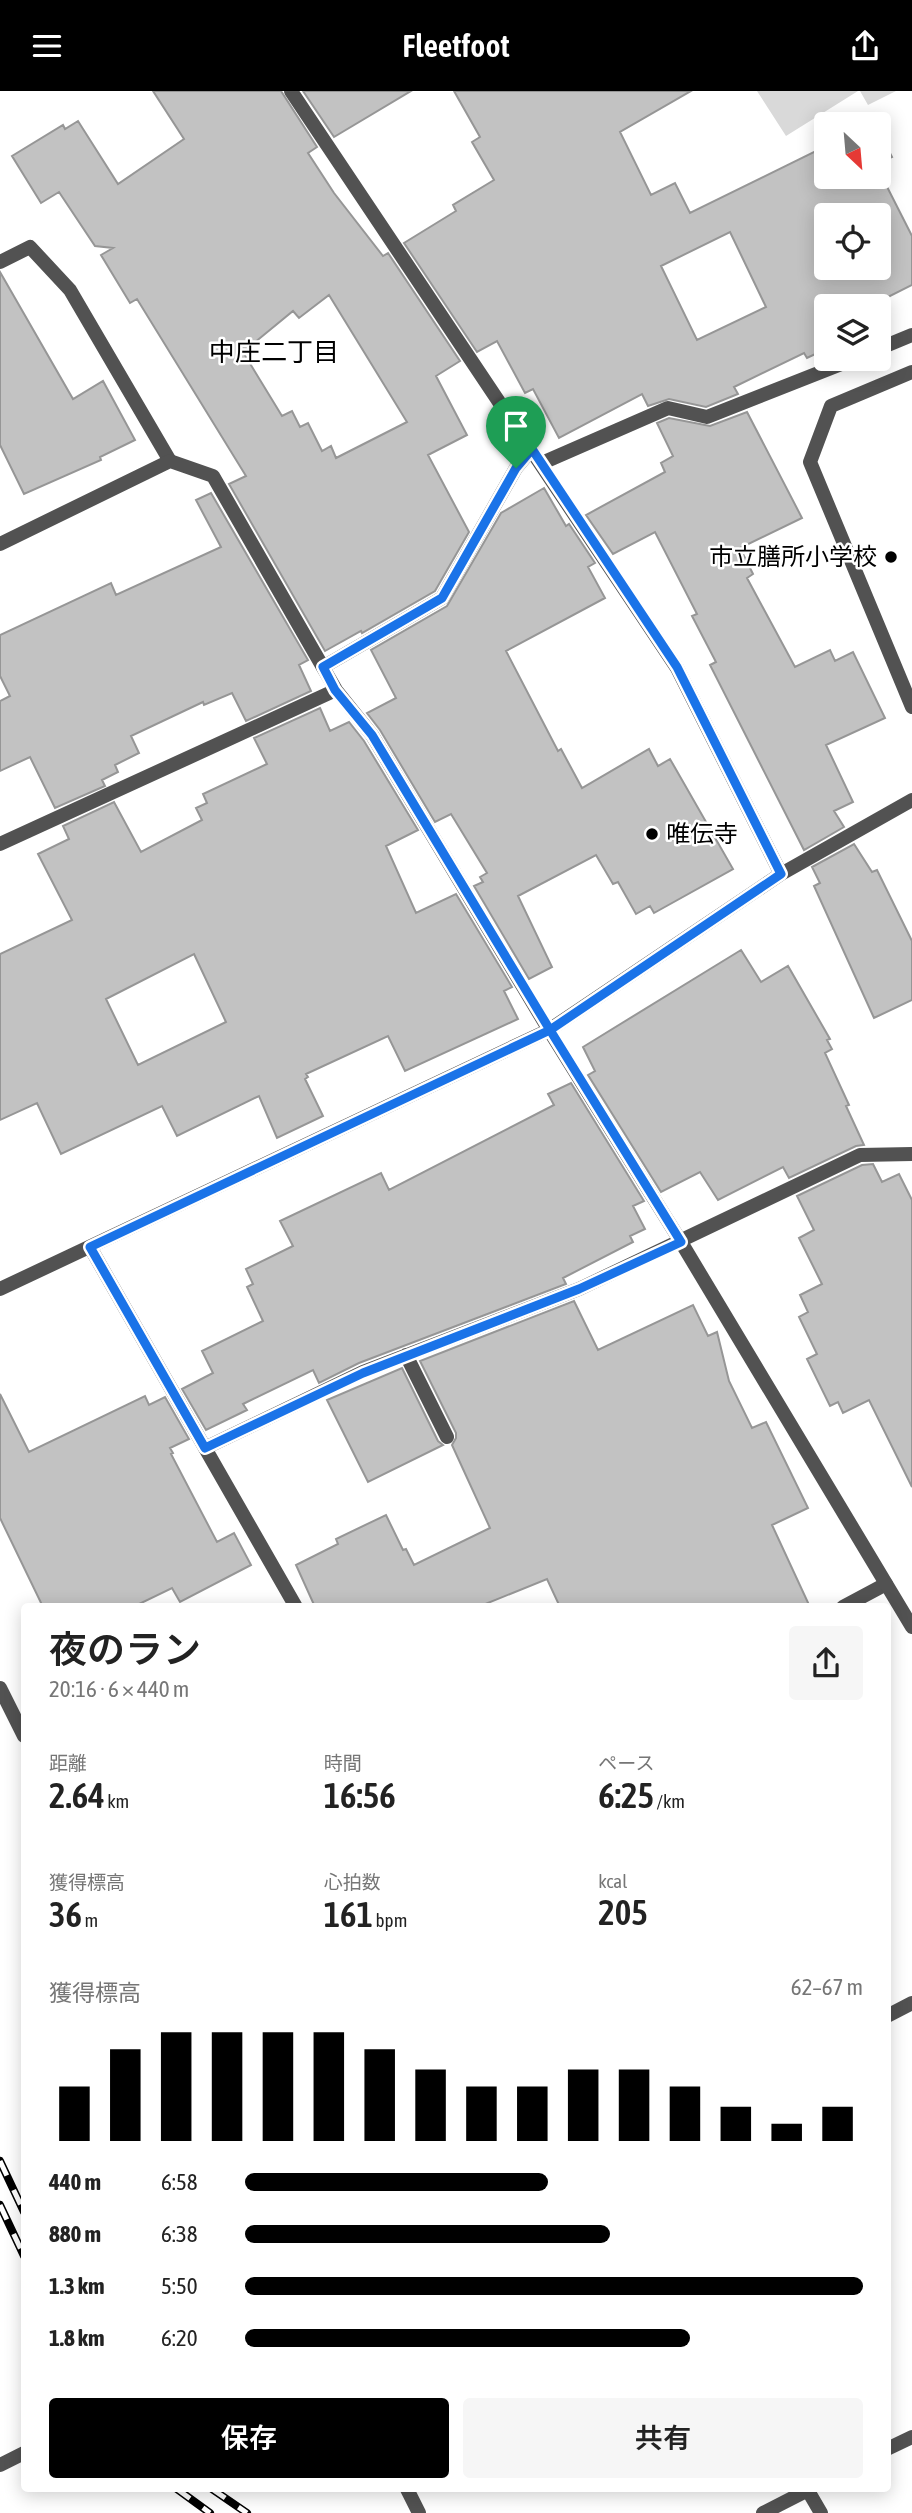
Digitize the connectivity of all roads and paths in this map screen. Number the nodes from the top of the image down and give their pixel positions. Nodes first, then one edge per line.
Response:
1 (291, 91) edge
2 (0, 262) edge
3 (912, 335) edge
4 (891, 344) edge
5 (824, 371) edge
6 (912, 372) edge
7 (532, 449) junction
8 (170, 461) junction
9 (542, 463) junction
10 (0, 544) edge
11 (323, 667) junction
12 (335, 690) junction
13 (912, 708) edge
14 (912, 800) edge
15 (0, 844) edge
16 (781, 874) junction
17 (550, 1030) junction
18 (912, 1154) edge
19 (681, 1242) junction
20 (90, 1247) junction
21 (0, 1289) edge
22 (406, 1355) junction
23 (447, 1437) dead end
24 (205, 1448) junction
25 (886, 1584) junction
26 (294, 1603) edge
27 (850, 1603) edge
28 (912, 1627) edge
29 (0, 1688) edge
30 (21, 1730) edge
31 (912, 2003) edge
32 (891, 2014) edge
33 (912, 2437) edge
34 (891, 2447) edge
35 (21, 2454) edge
36 (0, 2465) edge
37 (408, 2492) edge
38 (802, 2492) edge
39 (810, 2492) edge
40 (419, 2513) edge
41 (763, 2513) edge
42 (821, 2513) edge

1 - 7 street
2 - 8 street
3 - 4 street
5 - 9 street
6 - 13 street
7 - 9 street
7 - 11 street
8 - 10 street
8 - 11 street
9 - 16 street
11 - 12 street
12 - 15 street
12 - 17 street
14 - 16 street
16 - 17 street
17 - 19 street
17 - 20 street
18 - 19 street
19 - 22 street
19 - 25 street
20 - 21 street
20 - 24 street
22 - 23 street
22 - 24 street
24 - 26 street
25 - 27 street
25 - 28 street
29 - 30 street
31 - 32 street
33 - 34 street
35 - 36 street
37 - 40 street
38 - 41 street
39 - 42 street

